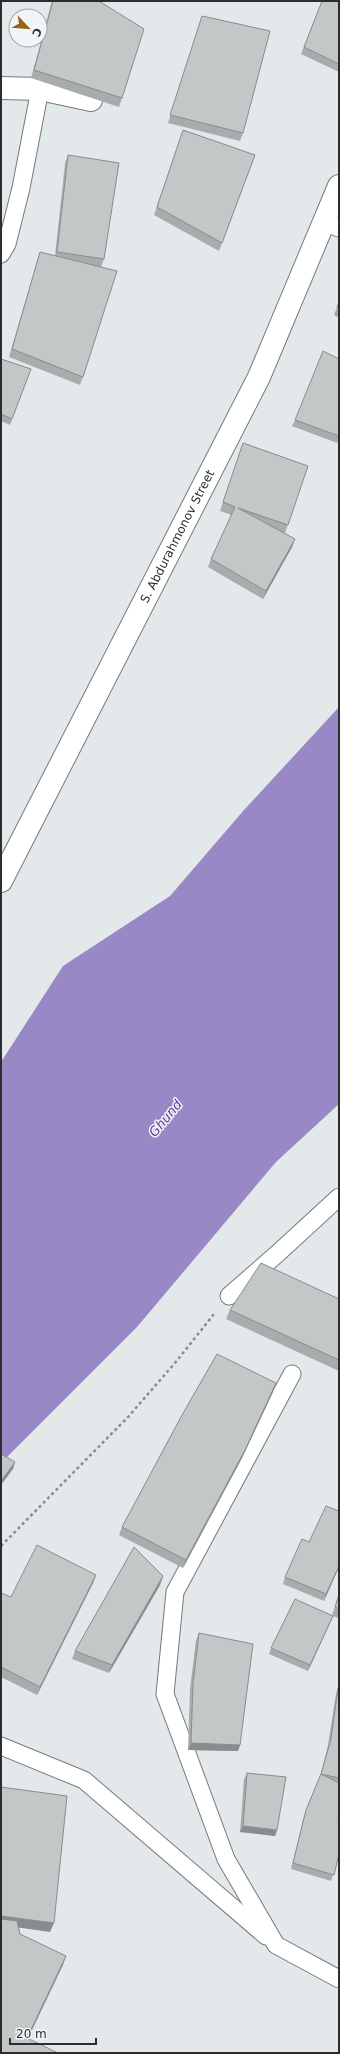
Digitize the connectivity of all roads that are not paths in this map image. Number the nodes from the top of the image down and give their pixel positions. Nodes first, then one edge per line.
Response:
1 (1, 88) edge
2 (40, 89) junction
3 (91, 100) edge
4 (339, 186) edge
5 (332, 225) edge
6 (1, 254) edge
7 (1, 881) edge
8 (339, 1197) edge
9 (229, 1296) road end
10 (292, 1374) dead end
11 (1, 1746) edge
12 (276, 1945) junction
13 (339, 1979) edge

1 - 2 street
2 - 3 street
2 - 6 lane
4 - 5 street, S. Abdurahmonov Street
5 - 7 street, S. Abdurahmonov Street
8 - 9 lane
10 - 12 lane
11 - 12 lane
12 - 13 lane

